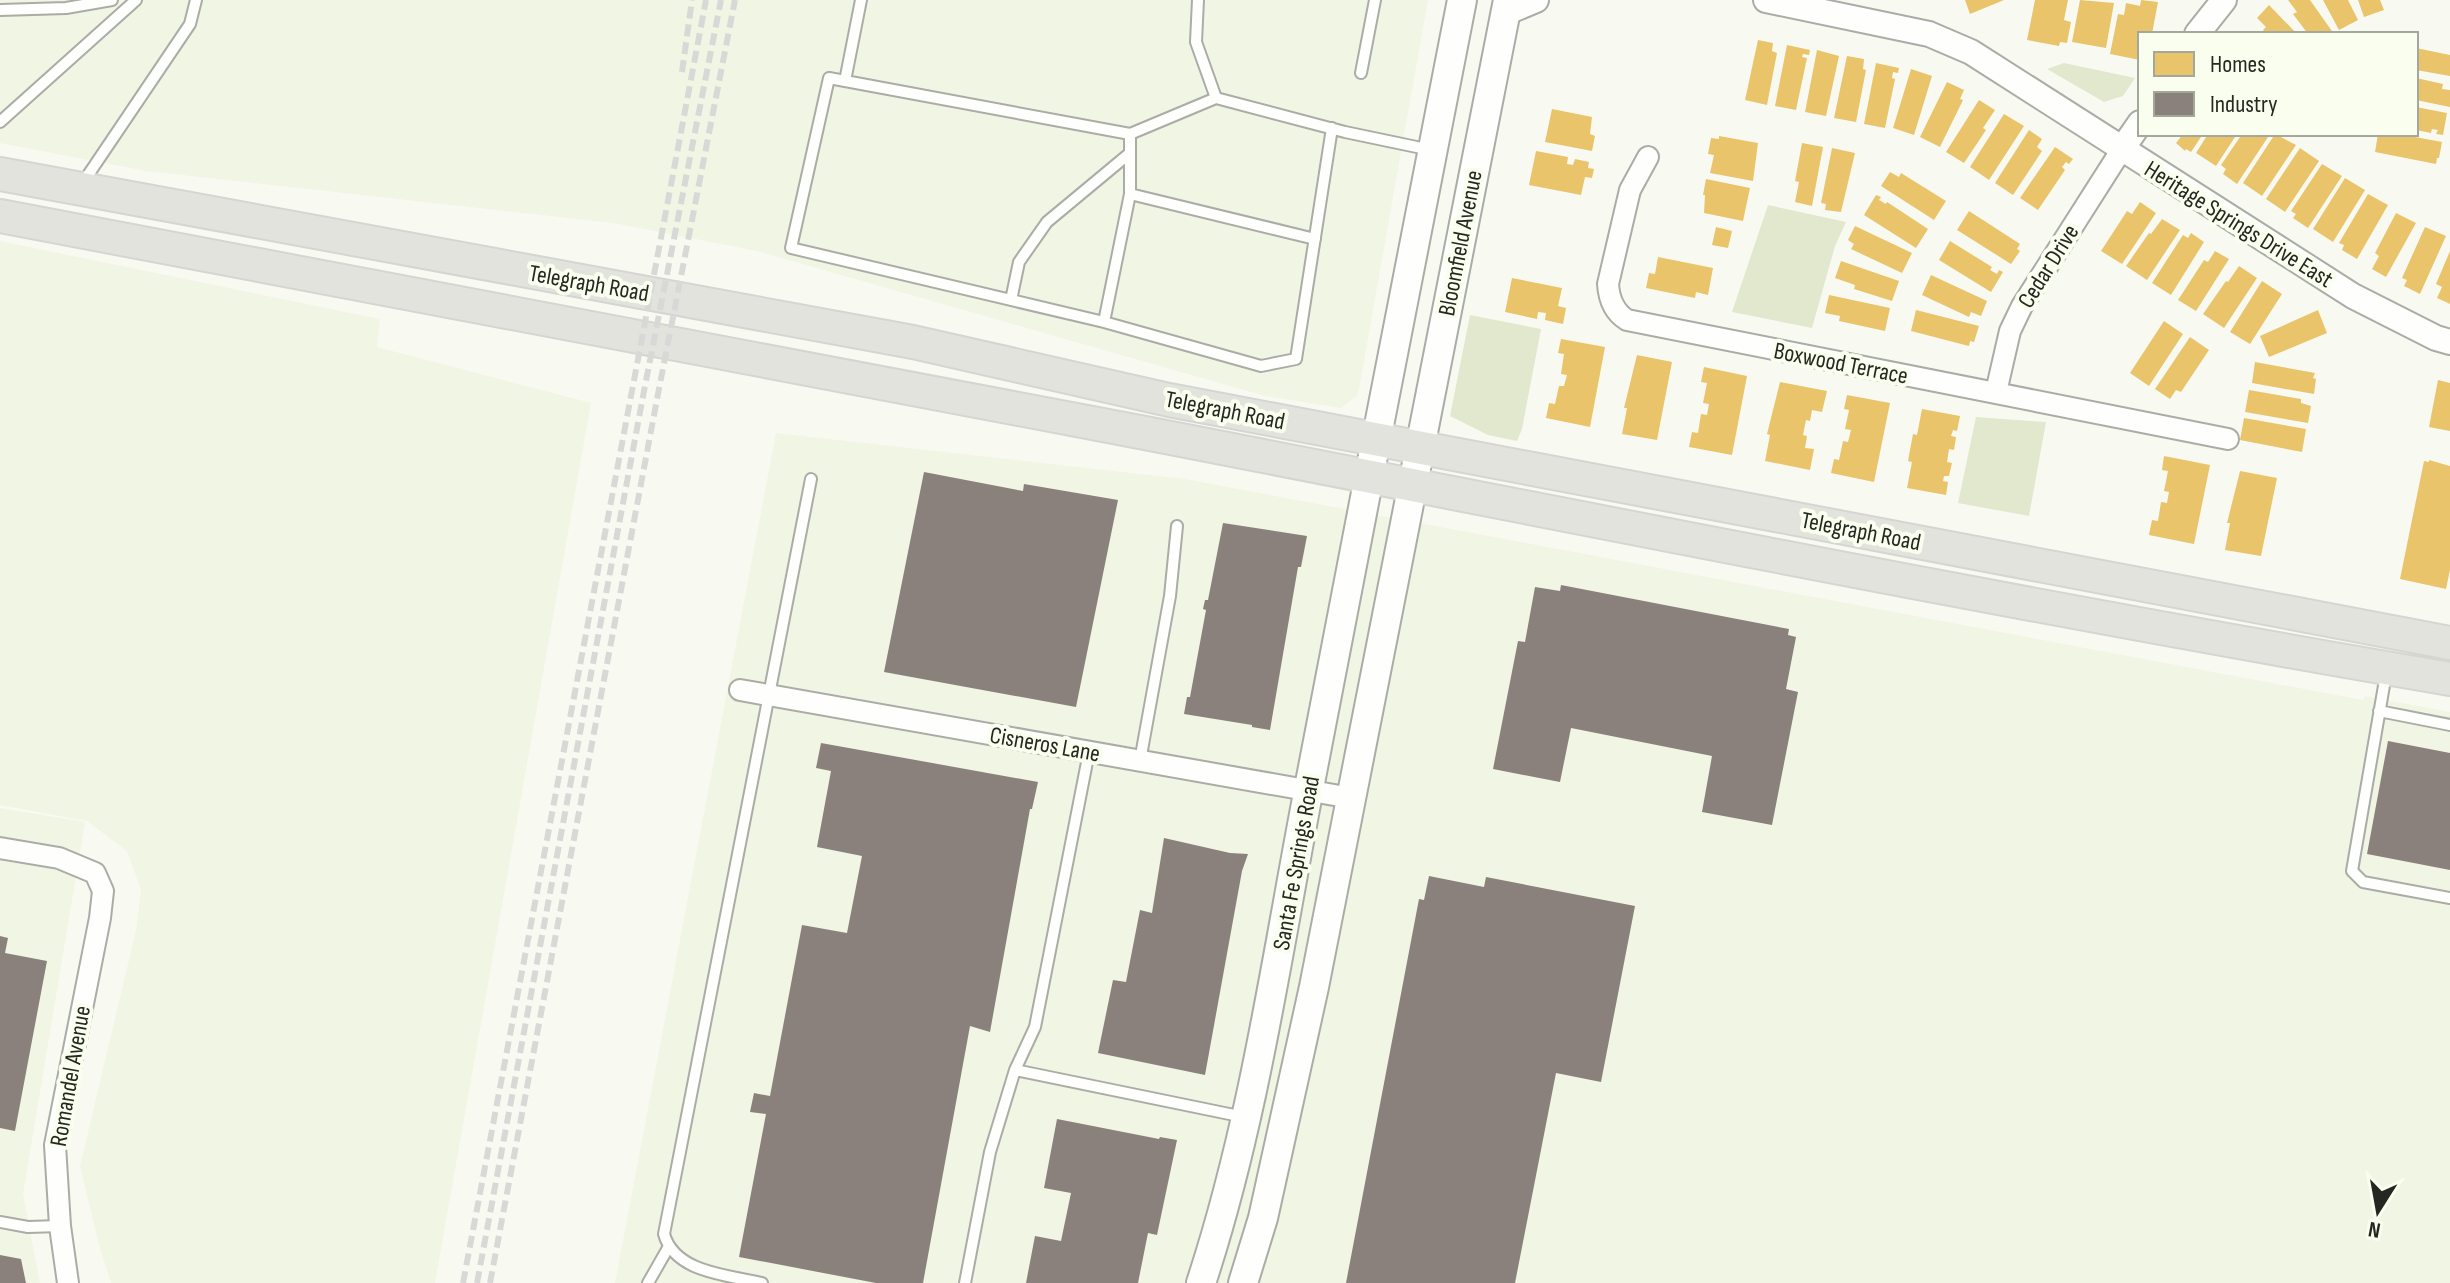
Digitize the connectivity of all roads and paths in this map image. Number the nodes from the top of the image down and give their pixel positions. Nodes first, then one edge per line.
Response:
1 (112, 0) edge
2 (136, 0) edge
3 (196, 0) edge
4 (861, 0) edge
5 (1198, 0) edge
6 (1375, 0) edge
7 (1462, 0) edge
8 (1536, 0) edge
9 (1766, 0) edge
10 (2221, 1) edge
11 (1506, 7) edge
12 (0, 10) edge
13 (2198, 32) edge
14 (1361, 73) dead end
15 (845, 81) junction
16 (1216, 98) junction
17 (0, 122) edge
18 (2138, 126) edge
19 (1332, 128) junction
20 (1130, 134) junction
21 (2122, 149) junction
22 (1433, 150) junction
23 (1130, 153) junction
24 (1648, 157) dead end
25 (0, 174) edge
26 (79, 189) junction
27 (1130, 194) junction
28 (0, 216) edge
29 (1315, 239) junction
30 (1011, 300) junction
31 (1104, 322) junction
32 (2450, 342) edge
33 (1996, 392) junction
34 (2228, 439) dead end
35 (1377, 440) junction
36 (1420, 448) junction
37 (1369, 478) junction
38 (811, 479) dead end
39 (1413, 486) junction
40 (1177, 526) dead end
41 (2450, 643) edge
42 (2387, 668) junction
43 (2450, 679) edge
44 (740, 690) dead end
45 (770, 695) junction
46 (2379, 711) junction
47 (2450, 725) edge
48 (1089, 752) junction
49 (1140, 761) junction
50 (1308, 791) junction
51 (1351, 798) junction
52 (0, 848) edge
53 (2450, 898) edge
54 (1015, 1070) junction
55 (1246, 1118) junction
56 (0, 1222) edge
57 (60, 1226) junction
58 (668, 1248) junction
59 (68, 1283) edge
60 (648, 1283) edge
61 (762, 1283) edge
62 (965, 1283) edge
63 (1201, 1283) edge
64 (1243, 1283) edge

1 - 12 lane
2 - 17 lane
3 - 26 lane
4 - 15 lane
5 - 16 lane
6 - 14 lane
7 - 22 main road, Bloomfield Avenue
8 - 11 street
9 - 21 street, Heritage Springs Drive East
10 - 13 street
11 - 36 main road, Bloomfield Avenue
15 - 20 lane
15 - 30 lane
16 - 19 lane
16 - 20 lane
18 - 21 street
19 - 22 lane
19 - 29 lane
20 - 23 lane
21 - 32 street, Heritage Springs Drive East
21 - 33 street, Cedar Drive
22 - 35 main road, Bloomfield Avenue
23 - 27 lane
23 - 30 lane
24 - 33 street, Boxwood Terrace
25 - 26 main road, Telegraph Road
26 - 35 main road, Telegraph Road
27 - 29 lane
27 - 31 lane
28 - 37 main road, Telegraph Road
29 - 31 lane
30 - 31 lane
33 - 34 street, Boxwood Terrace
35 - 36 main road, Telegraph Road
35 - 37 main road, Santa Fe Springs Road
36 - 39 main road, Bloomfield Avenue
36 - 41 main road, Telegraph Road
37 - 39 main road, Telegraph Road
37 - 50 main road, Santa Fe Springs Road
38 - 45 lane
39 - 42 main road, Telegraph Road
39 - 51 main road, Santa Fe Springs Road
40 - 49 lane
42 - 43 main road, Telegraph Road
42 - 46 lane
44 - 45 street, Cisneros Lane
45 - 48 street, Cisneros Lane
45 - 58 lane
46 - 47 lane
46 - 53 lane
48 - 49 street, Cisneros Lane
48 - 54 lane
49 - 50 street, Cisneros Lane
50 - 51 street, Cisneros Lane
50 - 55 main road, Santa Fe Springs Road
51 - 64 main road, Santa Fe Springs Road
52 - 57 street, Romandel Avenue
54 - 55 lane
54 - 62 lane
55 - 63 main road, Santa Fe Springs Road
56 - 57 lane
57 - 59 street, Romandel Avenue
58 - 60 lane
58 - 61 lane

